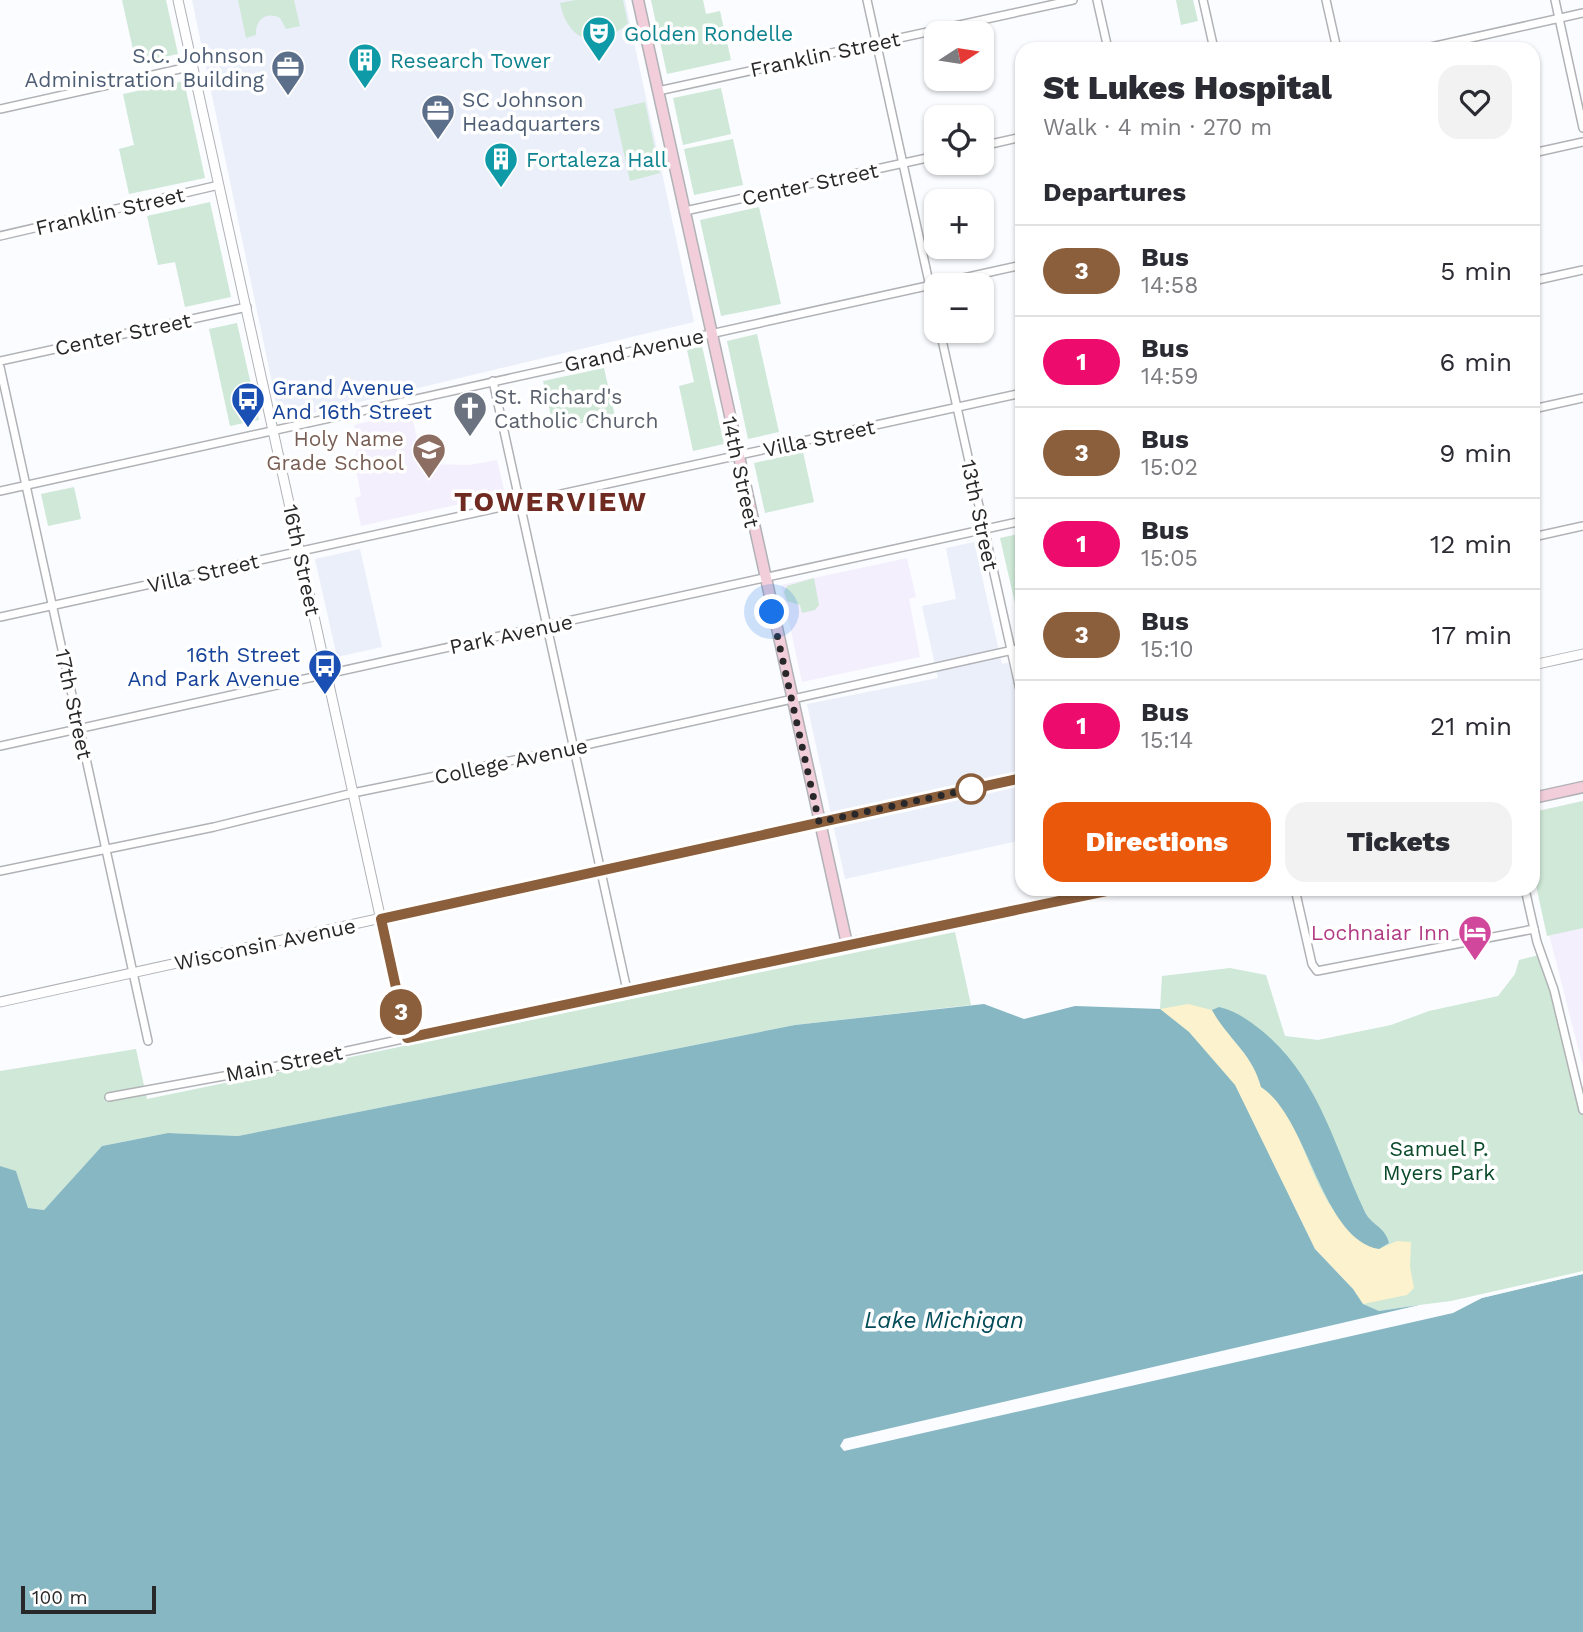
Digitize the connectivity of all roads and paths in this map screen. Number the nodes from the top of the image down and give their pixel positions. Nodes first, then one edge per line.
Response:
1 (178, 0) edge
2 (638, 0) edge
3 (867, 0) edge
4 (1073, 0) edge
5 (1097, 0) edge
6 (1203, 0) edge
7 (1326, 0) edge
8 (1555, 0) edge
9 (1583, 13) edge
10 (1559, 19) junction
11 (877, 42) junction
12 (1106, 42) edge
13 (1212, 42) edge
14 (1335, 42) edge
15 (1454, 42) edge
16 (193, 66) junction
17 (658, 91) junction
18 (0, 108) edge
19 (1583, 128) edge
20 (1015, 139) edge
21 (1583, 142) edge
22 (994, 143) edge
23 (1540, 151) edge
24 (924, 159) edge
25 (903, 163) junction
26 (219, 185) junction
27 (685, 211) junction
28 (0, 236) edge
29 (1015, 267) edge
30 (1583, 270) edge
31 (927, 273) edge
32 (985, 273) edge
33 (1540, 279) edge
34 (924, 286) edge
35 (247, 307) junction
36 (711, 334) junction
37 (943, 343) edge
38 (0, 361) edge
39 (0, 367) edge
40 (493, 381) junction
41 (1015, 395) edge
42 (1583, 398) edge
43 (1540, 407) edge
44 (957, 408) junction
45 (274, 429) junction
46 (738, 456) junction
47 (25, 485) junction
48 (0, 491) edge
49 (519, 504) junction
50 (1015, 523) edge
51 (1583, 526) edge
52 (984, 530) junction
53 (1540, 535) edge
54 (301, 551) junction
55 (765, 578) junction
56 (53, 605) junction
57 (0, 617) edge
58 (546, 626) junction
59 (1015, 650) edge
60 (1012, 651) junction
61 (1583, 654) edge
62 (1540, 663) edge
63 (1015, 665) edge
64 (327, 674) junction
65 (792, 700) junction
66 (79, 729) junction
67 (0, 747) edge
68 (573, 748) junction
69 (1015, 780) edge
70 (1583, 787) edge
71 (353, 793) junction
72 (1540, 796) edge
73 (819, 822) junction
74 (105, 848) junction
75 (600, 870) junction
76 (0, 871) edge
77 (1061, 896) edge
78 (1297, 896) edge
79 (1527, 896) edge
80 (381, 919) junction
81 (1534, 929) junction
82 (847, 944) junction
83 (133, 973) junction
84 (627, 990) junction
85 (0, 1002) edge
86 (407, 1038) junction
87 (148, 1041) dead end
88 (109, 1097) dead end
89 (1583, 1110) edge

1 - 16 street, 16th Street
2 - 17 main road, 14th Street
3 - 11 street
4 - 11 street, Franklin Street
5 - 12 street
6 - 13 street
7 - 14 street
8 - 10 street
9 - 10 street
10 - 15 street
10 - 19 street
11 - 17 street, Franklin Street
11 - 25 street
16 - 18 street
16 - 26 street, 16th Street
17 - 27 main road, 14th Street
20 - 22 street
21 - 23 street
24 - 25 street, Center Street
25 - 27 street, Center Street
25 - 31 street
26 - 28 street, Franklin Street
26 - 35 street, 16th Street
27 - 36 main road, 14th Street
29 - 32 street, Grand Avenue
30 - 33 street
34 - 36 street, Grand Avenue
35 - 38 street, Center Street
35 - 45 street, 16th Street
36 - 40 street, Grand Avenue
36 - 46 main road, 14th Street
37 - 44 street, 13th Street
39 - 47 street, 17th Street
40 - 45 street, Grand Avenue
40 - 49 street
41 - 44 street, Villa Street
42 - 43 street
44 - 46 street, Villa Street
44 - 52 street, 13th Street
45 - 47 street, Grand Avenue
45 - 54 street, 16th Street
46 - 49 street, Villa Street
46 - 55 main road, 14th Street
47 - 48 street, Grand Avenue
47 - 56 street, 17th Street
49 - 54 street, Villa Street
49 - 58 street
50 - 52 street, Park Avenue
51 - 53 street
52 - 55 street, Park Avenue
52 - 60 street, 13th Street
54 - 56 street, Villa Street
54 - 64 street, 16th Street
55 - 58 street, Park Avenue
55 - 65 main road, 14th Street
56 - 57 street, Villa Street
56 - 66 street, 17th Street
58 - 64 street, Park Avenue
58 - 68 street
59 - 60 street, College Avenue
60 - 63 street, 13th Street
60 - 65 street, College Avenue
61 - 62 street
64 - 66 street, Park Avenue
64 - 71 street, 16th Street
65 - 68 street, College Avenue
65 - 73 main road, 14th Street
66 - 67 street, Park Avenue
66 - 74 street, 17th Street
68 - 71 street, College Avenue
68 - 75 street
69 - 73 street, Wisconsin Avenue
70 - 72 main road
71 - 74 street, College Avenue
71 - 80 street, 16th Street
73 - 75 street, Wisconsin Avenue
73 - 82 main road, 14th Street
74 - 76 street, College Avenue
74 - 83 street, 17th Street
75 - 80 street, Wisconsin Avenue
75 - 84 street
77 - 82 main road, Main Street
78 - 81 street
79 - 81 street
80 - 83 street, Wisconsin Avenue
80 - 86 street, 16th Street
81 - 89 street
82 - 84 street, Main Street
83 - 85 street, Wisconsin Avenue
83 - 87 street, 17th Street
84 - 86 street, Main Street
86 - 88 street, Main Street

